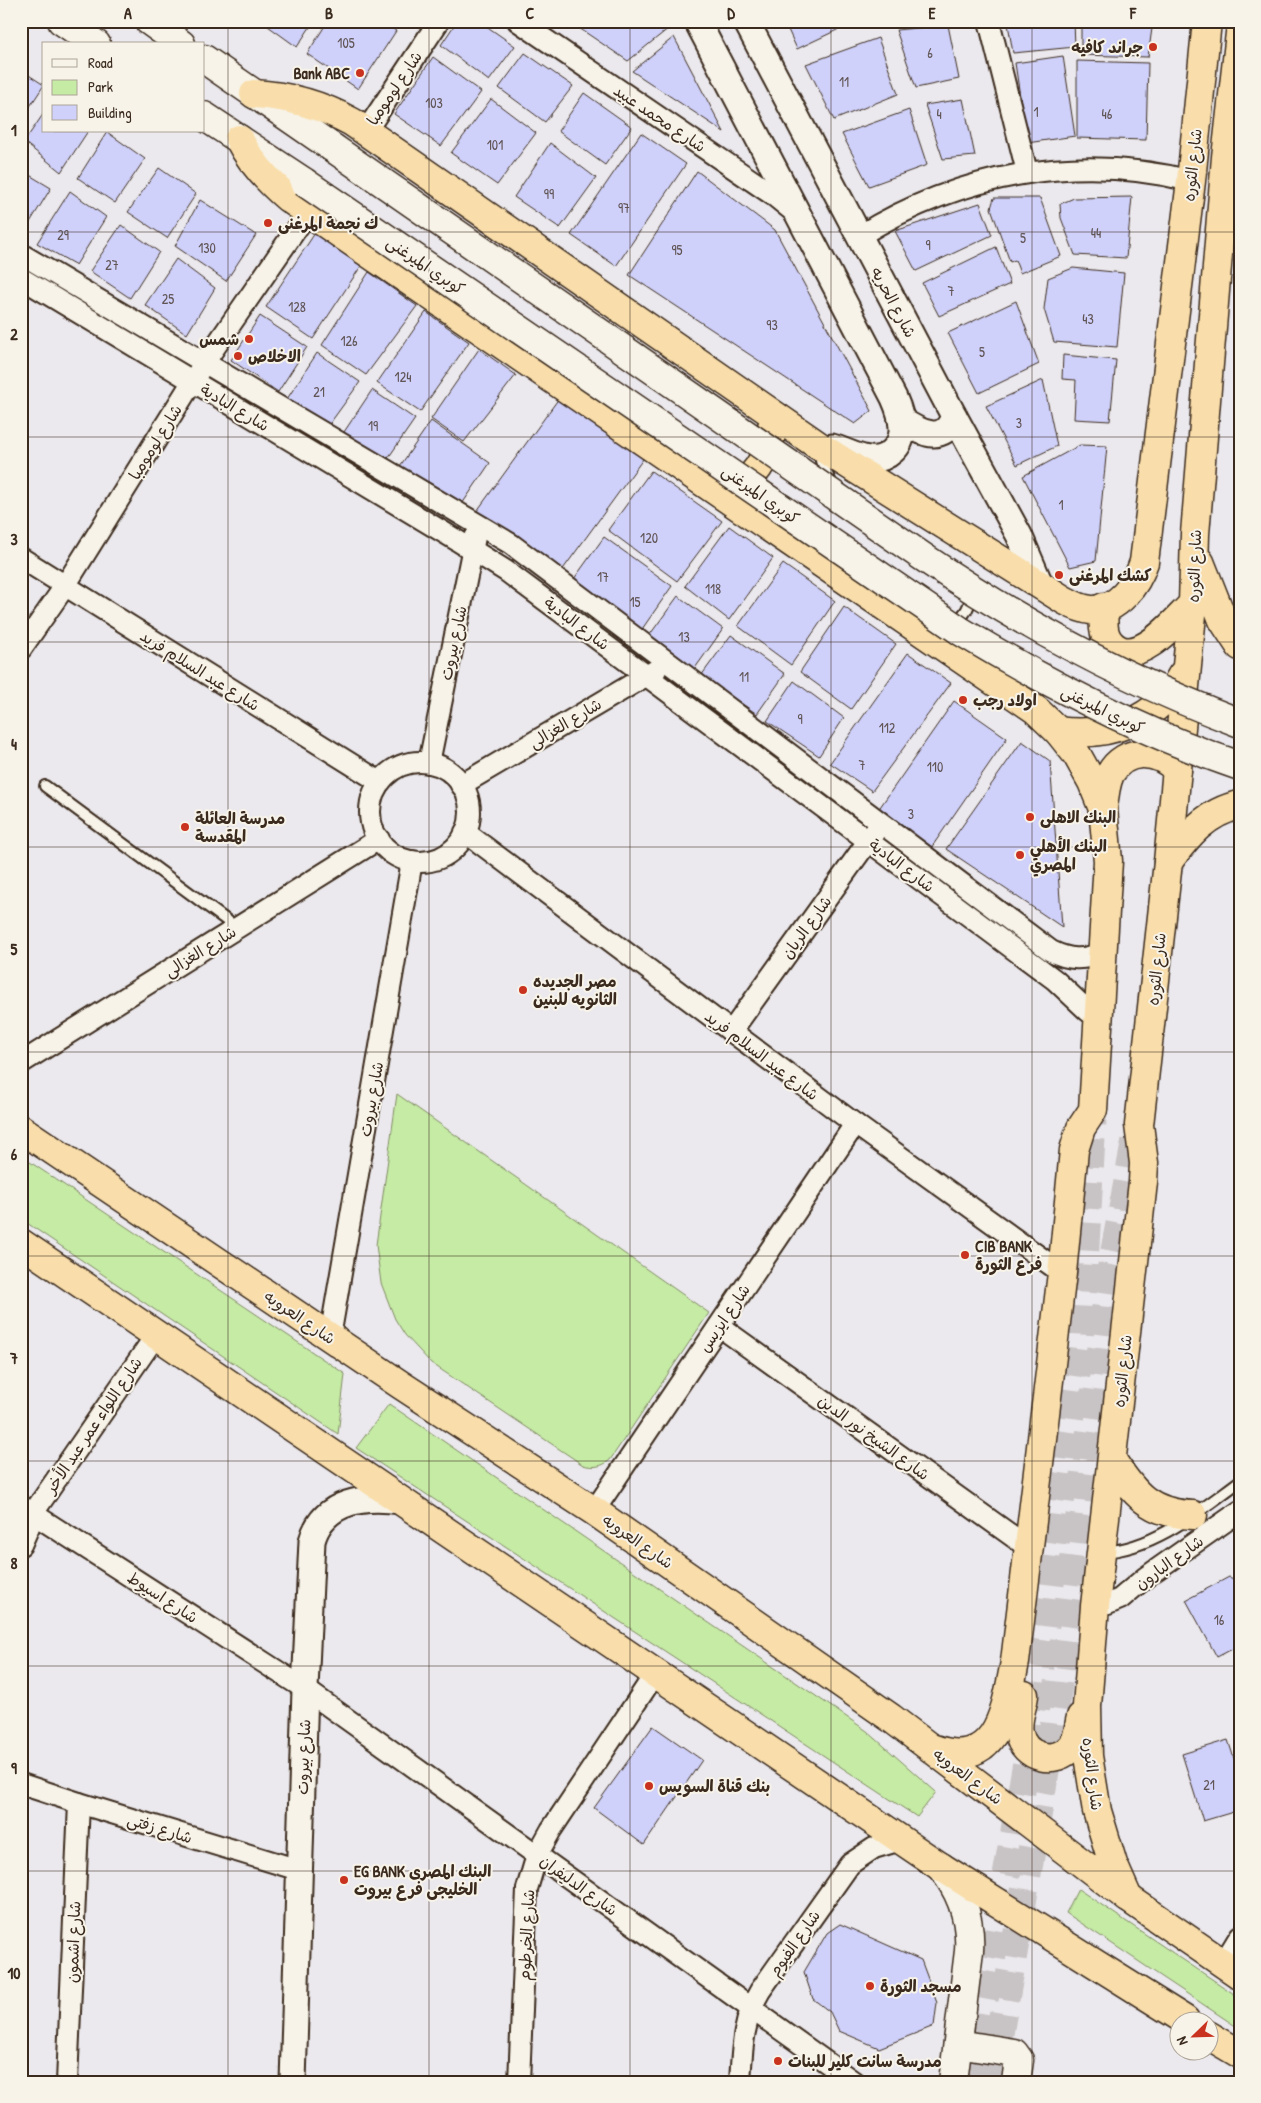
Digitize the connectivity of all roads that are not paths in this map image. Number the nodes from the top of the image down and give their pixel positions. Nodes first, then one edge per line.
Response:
1 (62, 21) edge
2 (149, 21) edge
3 (439, 21) edge
4 (518, 21) edge
5 (697, 21) edge
6 (746, 21) edge
7 (989, 21) edge
8 (1207, 21) edge
9 (1240, 33) edge
10 (93, 42) edge
11 (179, 42) edge
12 (205, 60) edge
13 (1237, 89) edge
14 (254, 94) junction
15 (205, 117) edge
16 (366, 131) junction
17 (239, 139) junction
18 (1233, 153) edge
19 (1027, 172) junction
20 (1191, 181) junction
21 (308, 212) junction
22 (800, 217) junction
23 (859, 236) junction
24 (21, 254) edge
25 (21, 278) edge
26 (204, 363) junction
27 (192, 381) junction
28 (774, 414) junction
29 (954, 416) junction
30 (901, 420) junction
31 (819, 446) junction
32 (725, 498) junction
33 (751, 516) junction
34 (478, 524) junction
35 (788, 527) dead end
36 (472, 549) junction
37 (1195, 549) junction
38 (21, 558) edge
39 (846, 566) dead end
40 (1040, 584) junction
41 (65, 586) junction
42 (1193, 604) junction
43 (1104, 608) junction
44 (1240, 646) edge
45 (21, 649) edge
46 (669, 662) junction
47 (1186, 666) junction
48 (646, 675) junction
49 (1240, 723) edge
50 (1058, 731) junction
51 (429, 763) junction
52 (1240, 766) edge
53 (1177, 770) junction
54 (380, 782) junction
55 (461, 784) junction
56 (45, 786) dead end
57 (1240, 805) edge
58 (1103, 809) junction
59 (882, 823) junction
60 (466, 832) junction
61 (379, 840) junction
62 (869, 840) junction
63 (412, 861) junction
64 (1168, 862) junction
65 (237, 928) junction
66 (1102, 952) junction
67 (1098, 1018) junction
68 (731, 1032) junction
69 (21, 1063) edge
70 (855, 1124) junction
71 (21, 1128) edge
72 (21, 1244) edge
73 (1062, 1272) junction
74 (719, 1326) junction
75 (156, 1335) junction
76 (330, 1337) junction
77 (1112, 1460) junction
78 (1240, 1481) edge
79 (401, 1501) junction
80 (27, 1510) edge
81 (594, 1511) junction
82 (1240, 1511) edge
83 (1193, 1515) junction
84 (21, 1545) edge
85 (1029, 1548) junction
86 (1102, 1552) junction
87 (1095, 1606) junction
88 (1015, 1662) junction
89 (655, 1674) junction
90 (305, 1689) junction
91 (1086, 1706) junction
92 (934, 1750) junction
93 (21, 1784) edge
94 (79, 1803) junction
95 (901, 1840) junction
96 (537, 1855) junction
97 (941, 1867) junction
98 (299, 1870) junction
99 (1128, 1898) junction
100 (1240, 1936) edge
101 (1231, 1970) edge
102 (751, 2008) junction
103 (1170, 2010) edge
104 (1218, 2041) edge
105 (958, 2044) junction
106 (1240, 2054) edge
107 (67, 2082) edge
108 (293, 2082) edge
109 (519, 2082) edge
110 (740, 2082) edge
111 (854, 2082) edge
112 (953, 2082) edge
113 (1016, 2082) edge

1 - 10 main road
2 - 11 main road
3 - 16 street, شارع لومومبا
4 - 22 street, شارع محمد عبيد
5 - 22 street
6 - 23 street, شارع الحريه
7 - 19 street
8 - 20 highway, شارع الثوره
9 - 13 highway, شارع الثوره
12 - 14 main road
13 - 18 highway, شارع الثوره
14 - 16 highway
14 - 49 main road, bridge
15 - 17 main road, كوبري الميرغنى
16 - 28 highway
17 - 21 highway
17 - 52 main road, كوبري الميرغنى, bridge
18 - 37 highway, شارع الثوره
19 - 20 street
19 - 23 street
20 - 43 highway, شارع الثوره
21 - 26 street, شارع لومومبا
21 - 32 highway
22 - 30 street
23 - 29 street, شارع الحريه
24 - 26 street, شارع البادية
25 - 27 street, شارع البادية
26 - 27 street, شارع لومومبا
26 - 34 street, شارع البادية
27 - 36 street, شارع البادية
27 - 41 street, شارع لومومبا
28 - 31 highway
28 - 32 highway
29 - 30 street
29 - 40 street, شارع الحريه
30 - 31 street
31 - 39 lane
31 - 40 highway
32 - 33 highway
33 - 35 lane
33 - 50 highway
34 - 36 street, شارع بيروت
34 - 46 street, شارع البادية
36 - 48 street, شارع البادية
36 - 51 street, شارع بيروت
37 - 42 highway, شارع الثوره
37 - 44 highway
38 - 41 street, شارع عبد السلام فريد
40 - 43 highway
41 - 45 street, شارع لومومبا
41 - 54 street, شارع عبد السلام فريد
42 - 43 highway
42 - 47 highway, شارع الثوره
46 - 48 street, شارع الغزالى
46 - 59 street, شارع البادية
47 - 50 highway
47 - 53 highway, شارع الثوره
48 - 55 street, شارع الغزالى
48 - 62 street, شارع البادية
50 - 58 highway
51 - 54 street
51 - 55 street
53 - 58 highway
53 - 64 highway, شارع الثوره
54 - 61 street
55 - 60 street
56 - 65 lane
57 - 64 highway
58 - 66 highway
59 - 62 street, شارع الريان
59 - 66 street, شارع البادية
60 - 63 street
60 - 68 street, شارع عبد السلام فريد
61 - 63 street
61 - 65 street, شارع الغزالى
62 - 67 street, شارع البادية
62 - 68 street, شارع الريان
63 - 76 street, شارع بيروت
64 - 77 highway, شارع الثوره
65 - 69 street, شارع الغزالى
66 - 67 highway
67 - 73 highway
68 - 70 street, شارع عبد السلام فريد
70 - 73 street, شارع عبد السلام فريد
70 - 74 street, شارع ايزيس
71 - 76 highway, شارع العروبه
72 - 75 highway
73 - 85 highway
74 - 81 street, شارع ايزيس
74 - 85 street, شارع الشيخ نور الدين
75 - 79 highway
75 - 80 street, شارع اللواء عمر عبد الأخر
76 - 81 highway, شارع العروبه
77 - 83 highway
77 - 86 highway, شارع الثوره
78 - 83 lane, شارع البارون
79 - 89 highway
79 - 90 street, شارع بيروت
80 - 84 street, شارع اللواء عمر عبد الأخر
80 - 90 street, شارع اسيوط
81 - 92 highway, شارع العروبه
82 - 87 street, شارع البارون
83 - 86 lane, شارع البارون
85 - 88 highway
86 - 87 highway, شارع الثوره
87 - 91 highway, شارع الثوره
88 - 91 highway
88 - 92 highway
89 - 95 highway
89 - 96 street, شارع الخرطوم
90 - 96 street, شارع الدليفران
90 - 98 street, شارع بيروت
91 - 99 highway, شارع الثوره
92 - 99 highway, شارع العروبه
93 - 94 street, شارع زفتى
94 - 98 street, شارع زفتى
94 - 107 street, شارع اشمون
95 - 97 highway
95 - 102 street, شارع الفيوم
96 - 102 street, شارع الدليفران
96 - 109 street, شارع الخرطوم
97 - 103 highway
97 - 105 main road
98 - 108 street, شارع بيروت
99 - 101 highway, شارع العروبه
100 - 101 street
102 - 110 street, شارع الفيوم
102 - 111 street, شارع الدليفران
104 - 106 highway
105 - 112 main road
105 - 113 main road

